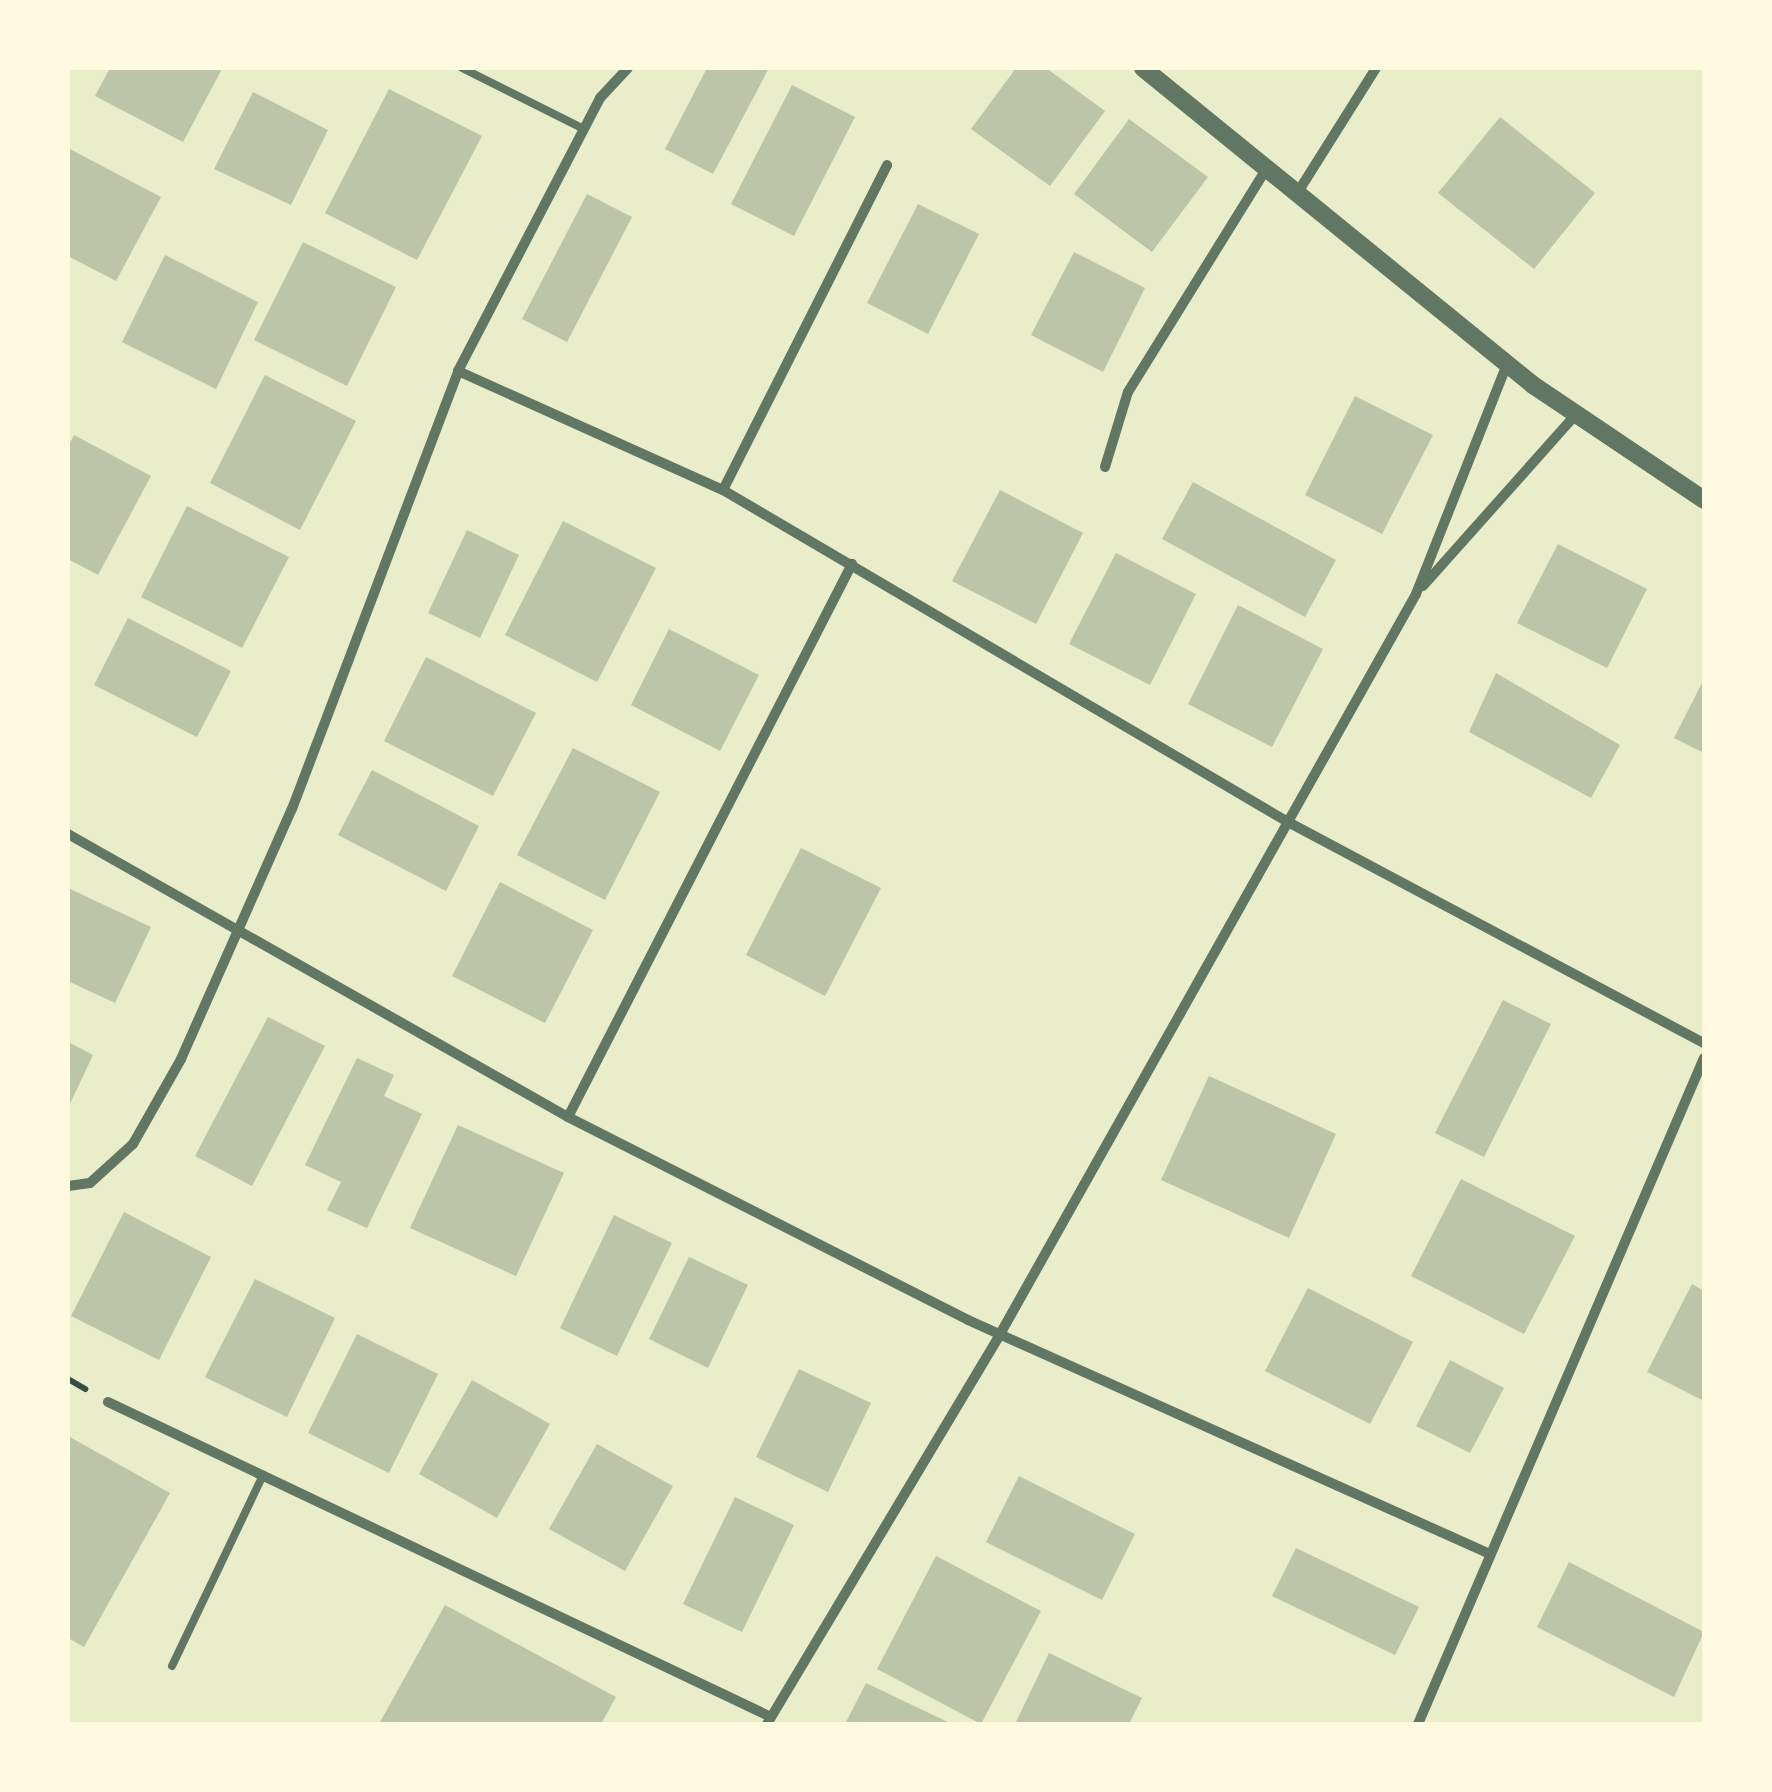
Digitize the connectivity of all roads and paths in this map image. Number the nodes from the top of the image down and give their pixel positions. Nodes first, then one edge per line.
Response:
1 (462, 68) edge
2 (628, 68) edge
3 (1143, 68) edge
4 (1376, 68) edge
5 (584, 129) junction
6 (887, 165) dead end
7 (1268, 167) junction
8 (1298, 192) junction
9 (1507, 364) junction
10 (458, 372) junction
11 (1576, 414) junction
12 (1105, 467) dead end
13 (723, 490) junction
14 (1704, 500) edge
15 (852, 564) junction
16 (1416, 594) junction
17 (1288, 822) junction
18 (68, 834) edge
19 (239, 933) junction
20 (1704, 1043) edge
21 (1704, 1058) edge
22 (568, 1117) junction
23 (68, 1186) edge
24 (999, 1336) junction
25 (108, 1402) dead end
26 (262, 1475) junction
27 (1490, 1554) junction
28 (172, 1666) dead end
29 (769, 1721) edge
30 (1418, 1724) edge

1 - 5 lane
2 - 5 street
3 - 7 street
4 - 8 street
5 - 10 street
6 - 13 street
7 - 8 street
7 - 12 street
8 - 9 street
9 - 11 street
9 - 16 street
10 - 13 street
10 - 19 street
11 - 14 street
11 - 16 street
13 - 15 street
15 - 17 street
15 - 22 street
16 - 17 street
17 - 20 street
17 - 24 street
18 - 19 street
19 - 22 street
19 - 23 street
21 - 27 street
22 - 24 street
24 - 27 street
24 - 29 street
25 - 26 street
26 - 28 lane
26 - 29 street
27 - 30 street

